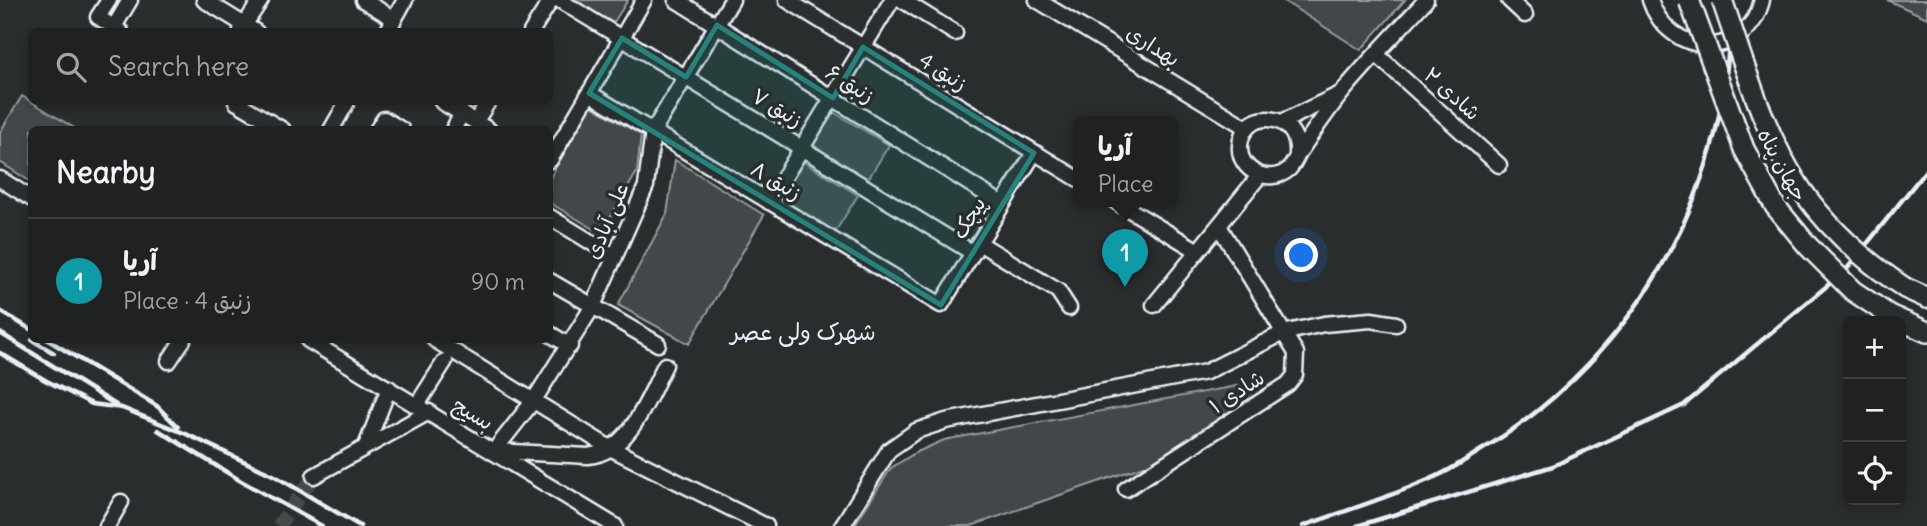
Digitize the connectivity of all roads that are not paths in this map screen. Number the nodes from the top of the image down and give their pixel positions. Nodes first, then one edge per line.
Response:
1 (109, 0) edge
2 (130, 0) edge
3 (204, 0) edge
4 (261, 0) edge
5 (363, 0) edge
6 (405, 0) edge
7 (551, 0) edge
8 (559, 0) edge
9 (644, 0) edge
10 (676, 0) edge
11 (732, 0) edge
12 (787, 0) edge
13 (892, 0) edge
14 (902, 0) edge
15 (1038, 0) edge
16 (1426, 0) edge
17 (1509, 0) edge
18 (1650, 0) edge
19 (1689, 0) edge
20 (1722, 0) edge
21 (1762, 0) edge
22 (1525, 15) dead end
23 (390, 25) edge
24 (717, 26) junction
25 (115, 28) edge
26 (117, 28) edge
27 (246, 28) edge
28 (247, 28) edge
29 (534, 28) edge
30 (955, 33) dead end
31 (621, 38) junction
32 (863, 47) junction
33 (1377, 55) junction
34 (685, 77) junction
35 (589, 93) junction
36 (1341, 93) junction
37 (833, 98) junction
38 (241, 105) edge
39 (345, 105) edge
40 (447, 105) edge
41 (486, 105) edge
42 (462, 113) junction
43 (475, 121) junction
44 (1282, 122) junction
45 (276, 126) edge
46 (333, 126) edge
47 (455, 126) edge
48 (483, 126) edge
49 (1247, 128) junction
50 (653, 131) junction
51 (802, 148) junction
52 (1034, 153) junction
53 (1297, 154) junction
54 (553, 155) edge
55 (1499, 165) dead end
56 (1260, 175) junction
57 (1073, 176) edge
58 (0, 179) edge
59 (28, 196) edge
60 (769, 202) junction
61 (1002, 204) junction
62 (1125, 207) edge
63 (553, 219) edge
64 (1219, 226) junction
65 (976, 248) junction
66 (1198, 251) junction
67 (615, 257) junction
68 (553, 283) edge
69 (1927, 298) edge
70 (941, 305) joint
71 (1154, 305) dead end
72 (593, 306) junction
73 (1069, 308) dead end
74 (1395, 324) dead end
75 (1927, 332) edge
76 (1283, 333) junction
77 (553, 336) edge
78 (181, 343) edge
79 (313, 343) edge
80 (658, 344) dead end
81 (570, 346) junction
82 (450, 350) edge
83 (169, 361) dead end
84 (665, 365) dead end
85 (389, 388) junction
86 (534, 400) junction
87 (423, 409) junction
88 (366, 446) junction
89 (610, 448) junction
90 (494, 451) junction
91 (314, 477) tunnel mouth
92 (1126, 489) dead end
93 (121, 502) dead end
94 (107, 526) edge
95 (615, 526) edge
96 (766, 526) edge
97 (842, 526) edge

1 - 25 street
2 - 26 street
3 - 27 street
4 - 28 street
5 - 23 street
6 - 23 street
7 - 29 street
8 - 31 street, زنبق ۷
9 - 31 street
10 - 24 street, زنبق ۶
11 - 24 street, علی آبادی
12 - 32 street, زنبق 4
13 - 32 street
14 - 30 street
15 - 49 street, بهداری
16 - 33 street
17 - 22 street
18 - 21 street
19 - 75 main road, جهان پناه, bridge
20 - 69 main road, جهان پناه, bridge
24 - 34 street, علی آبادی
24 - 37 street, زنبق ۶
31 - 34 street, زنبق ۷
31 - 35 street
32 - 37 street
32 - 52 street, زنبق 4
33 - 36 street
33 - 55 street, شادی ۲
34 - 50 street, علی آبادی
34 - 51 street, زنبق ۷
35 - 50 street, زنبق ۸
35 - 54 street
36 - 44 street
36 - 53 street
37 - 51 street
37 - 61 street, زنبق ۶
38 - 45 street
39 - 46 street
40 - 42 street
41 - 43 street
42 - 43 street
42 - 47 street
43 - 48 street
44 - 49 street
44 - 53 street
49 - 56 street
50 - 60 street, زنبق ۸
50 - 67 street, علی آبادی
51 - 60 street
51 - 65 street, زنبق ۷
52 - 57 street, زنبق 4
52 - 61 street, پیچک
53 - 56 street
56 - 64 street
58 - 59 street
60 - 70 street, زنبق ۸
61 - 65 street, پیچک
62 - 66 street
63 - 67 street
64 - 66 street
64 - 76 street, شادی ۱
65 - 70 street, پیچک
65 - 73 street, زنبق ۷
66 - 71 street
67 - 72 street, علی آبادی
68 - 72 street
72 - 80 street
72 - 81 street, علی آبادی
74 - 76 street
76 - 92 street, شادی ۱
76 - 97 street
77 - 81 street
78 - 83 street
79 - 85 street, بسیج
81 - 86 street, علی آبادی
82 - 86 street
82 - 87 street
84 - 89 street
85 - 87 street, بسیج
85 - 88 street
86 - 89 street
86 - 90 street, علی آبادی
87 - 88 street
87 - 90 street, بسیج
88 - 91 street
89 - 90 street
89 - 96 street
90 - 95 street, بسیج
93 - 94 street

